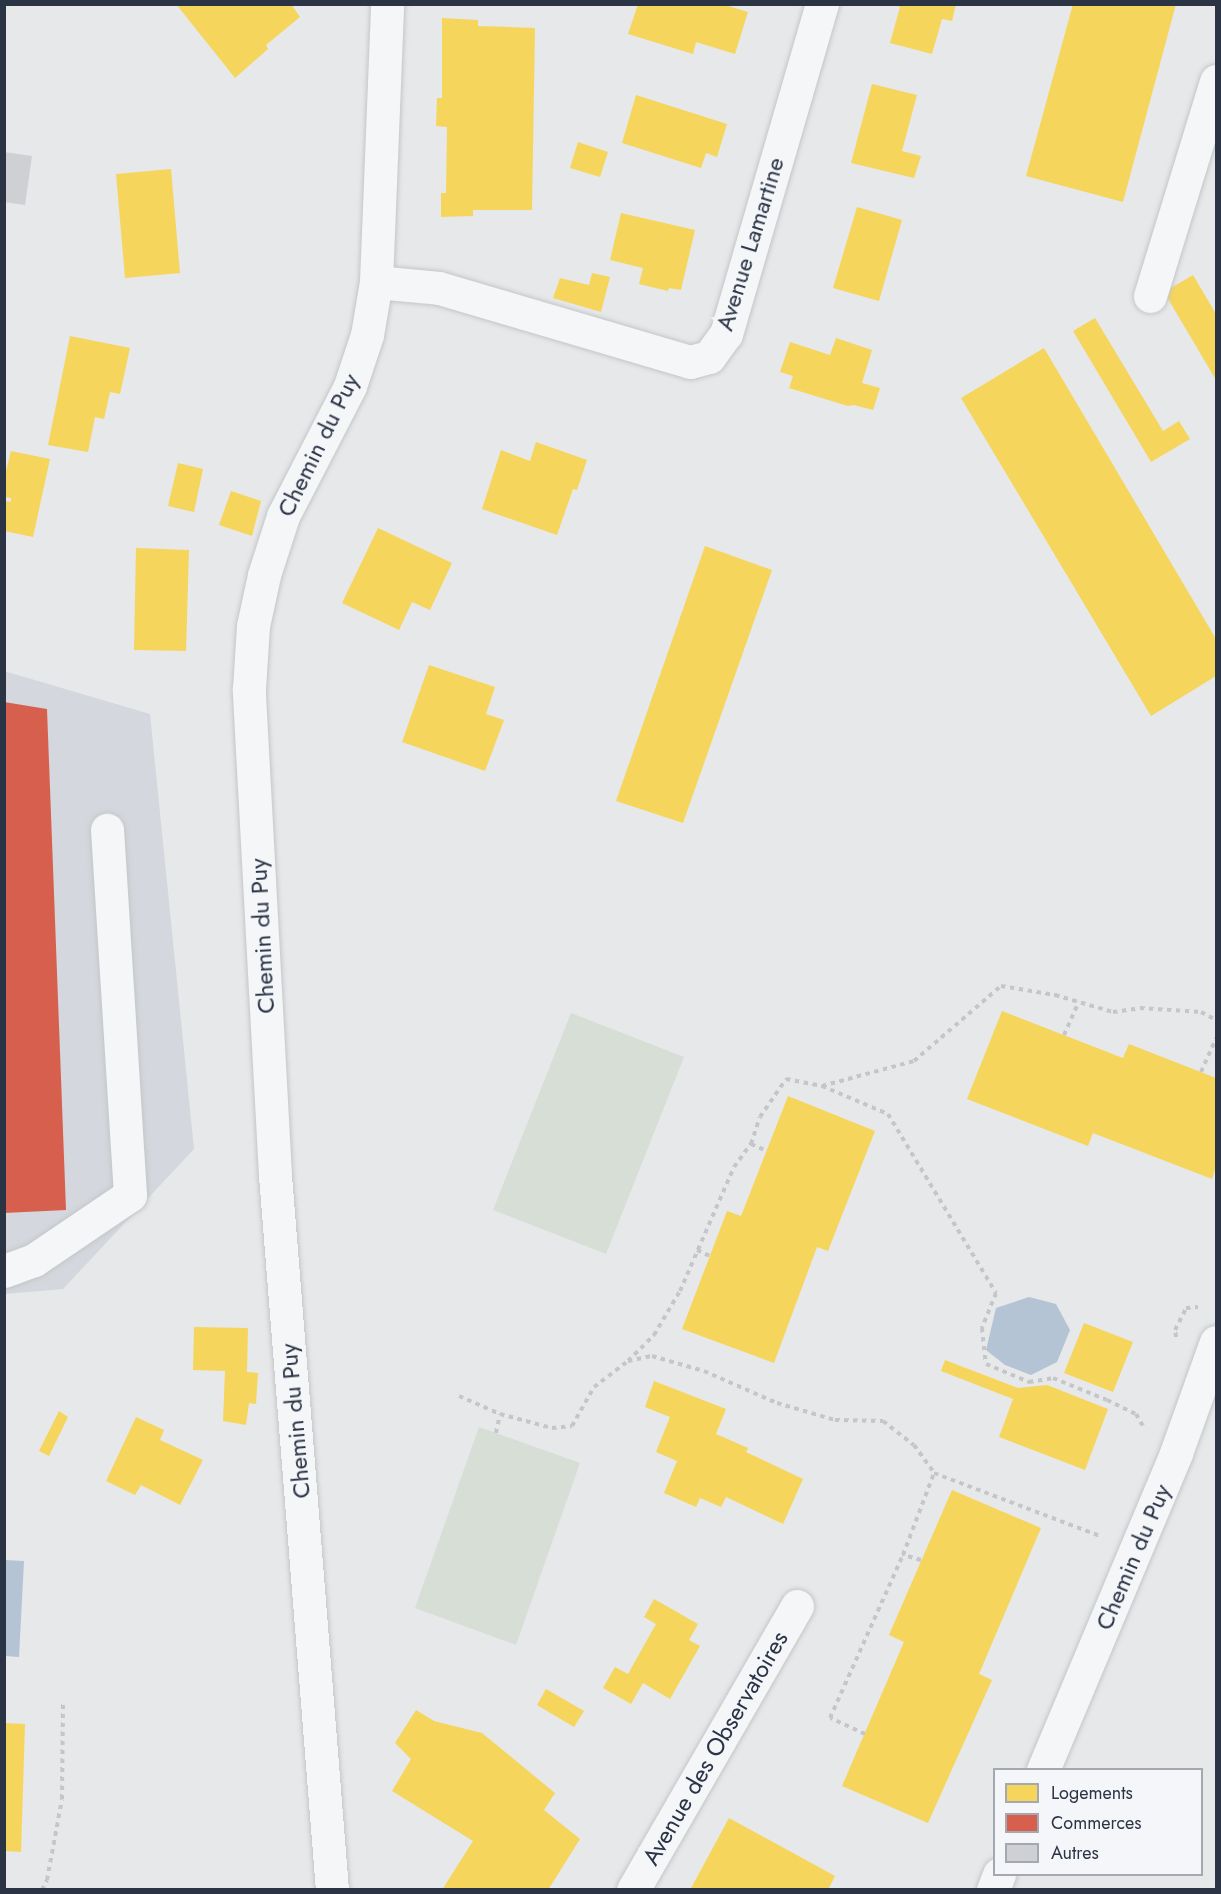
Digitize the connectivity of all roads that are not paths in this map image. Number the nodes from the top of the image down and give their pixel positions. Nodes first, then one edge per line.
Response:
1 (387, 4) edge
2 (822, 4) edge
3 (1216, 81) edge
4 (376, 282) junction
5 (1150, 296) dead end
6 (107, 830) dead end
7 (4, 1271) edge
8 (1216, 1342) edge
9 (797, 1606) dead end
10 (1044, 1768) edge
11 (999, 1876) edge
12 (332, 1890) edge
13 (633, 1890) edge
14 (993, 1890) edge

1 - 4 street, Chemin du Puy
2 - 4 street, Avenue Lamartine
3 - 5 street
4 - 12 street, Chemin du Puy
6 - 7 street
8 - 10 street, Chemin du Puy
9 - 13 street, Avenue des Observatoires
11 - 14 street

